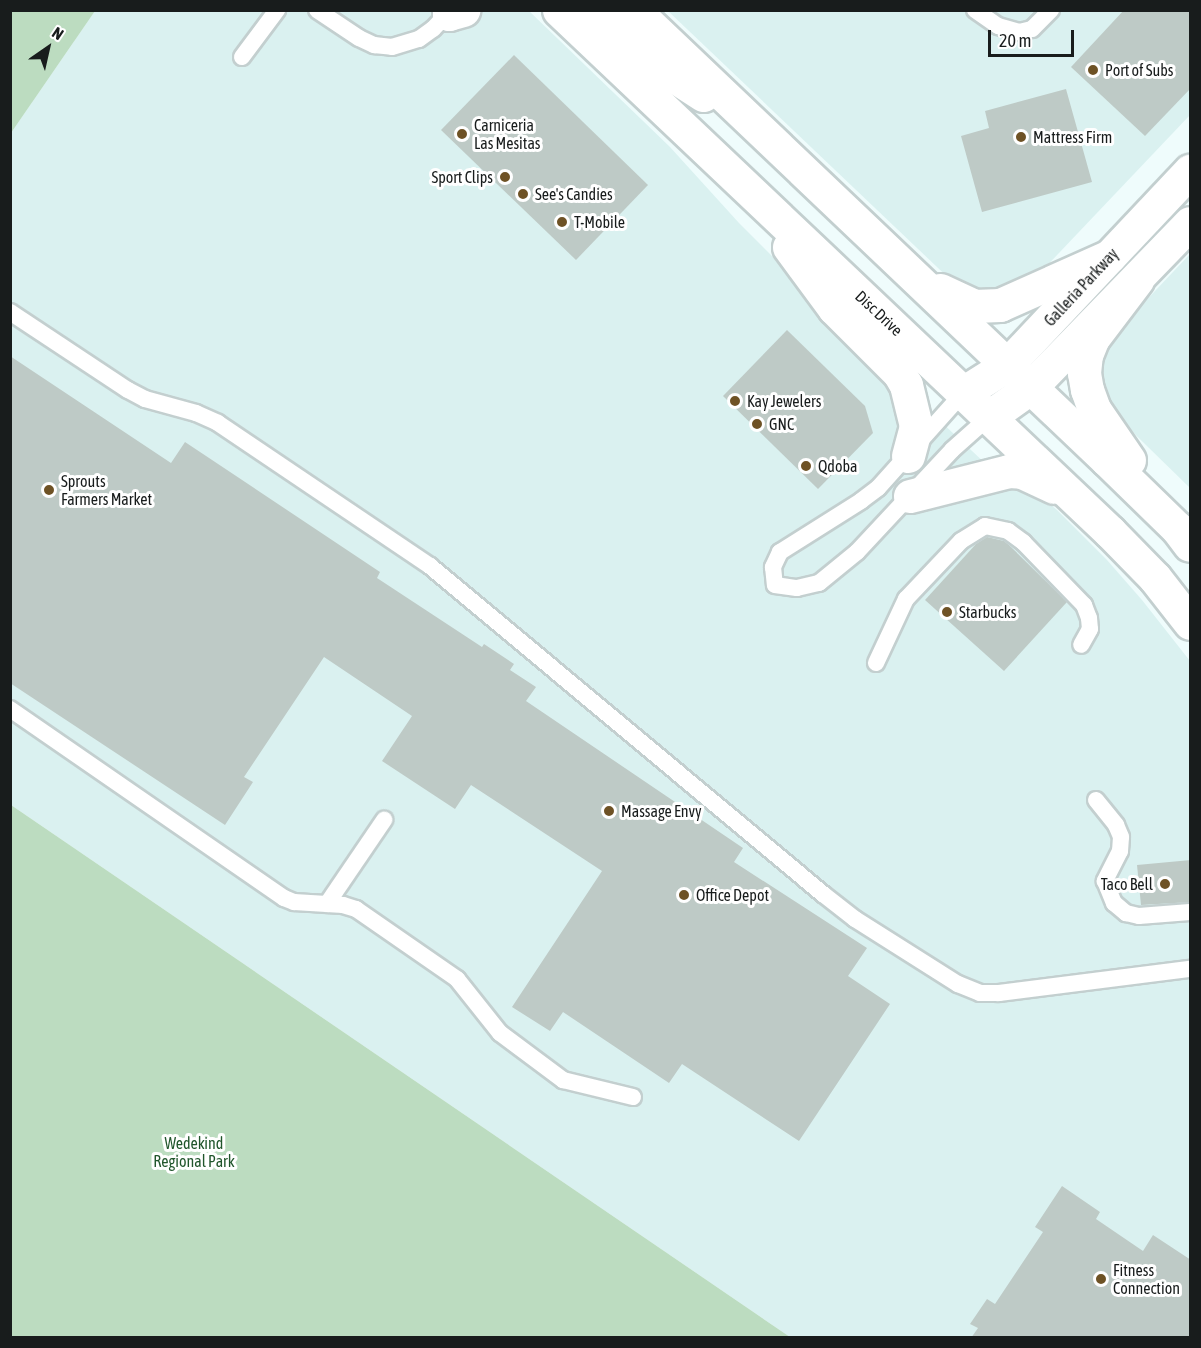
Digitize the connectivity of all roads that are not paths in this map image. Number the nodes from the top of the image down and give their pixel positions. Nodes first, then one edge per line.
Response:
1 (277, 10) edge
2 (317, 10) edge
3 (550, 10) edge
4 (560, 10) edge
5 (634, 10) edge
6 (975, 10) edge
7 (1051, 10) edge
8 (453, 11) edge
9 (592, 23) edge
10 (242, 57) dead end
11 (756, 126) junction
12 (1191, 171) edge
13 (748, 189) junction
14 (1191, 223) edge
15 (1110, 256) junction
16 (909, 272) junction
17 (1137, 280) junction
18 (10, 312) edge
19 (1007, 365) junction
20 (1031, 387) junction
21 (963, 393) junction
22 (989, 417) junction
23 (908, 456) junction
24 (910, 496) junction
25 (1089, 512) junction
26 (1184, 537) edge
27 (1191, 622) edge
28 (1081, 645) dead end
29 (876, 663) dead end
30 (10, 709) edge
31 (1096, 800) dead end
32 (384, 820) dead end
33 (327, 904) junction
34 (1191, 912) edge
35 (1191, 969) edge
36 (633, 1097) dead end

1 - 10 lane
2 - 8 lane
3 - 9 main road
4 - 9 main road, Disc Drive
5 - 11 main road
6 - 7 lane
9 - 11 main road
9 - 13 main road, Disc Drive
11 - 16 main road
12 - 15 main road, Galleria Parkway
13 - 21 main road, Disc Drive
13 - 23 main road
14 - 17 main road
15 - 16 main road
15 - 19 main road, Galleria Parkway
16 - 19 main road
17 - 20 main road
17 - 26 main road
18 - 35 lane
19 - 20 main road
19 - 21 main road, Galleria Parkway
20 - 22 main road
20 - 26 main road
21 - 22 main road, Disc Drive
21 - 23 lane
22 - 24 lane
22 - 25 main road, Disc Drive
23 - 24 lane
24 - 25 main road
25 - 27 main road, Disc Drive
28 - 29 lane
30 - 33 lane
31 - 34 lane
32 - 33 lane
33 - 36 lane

